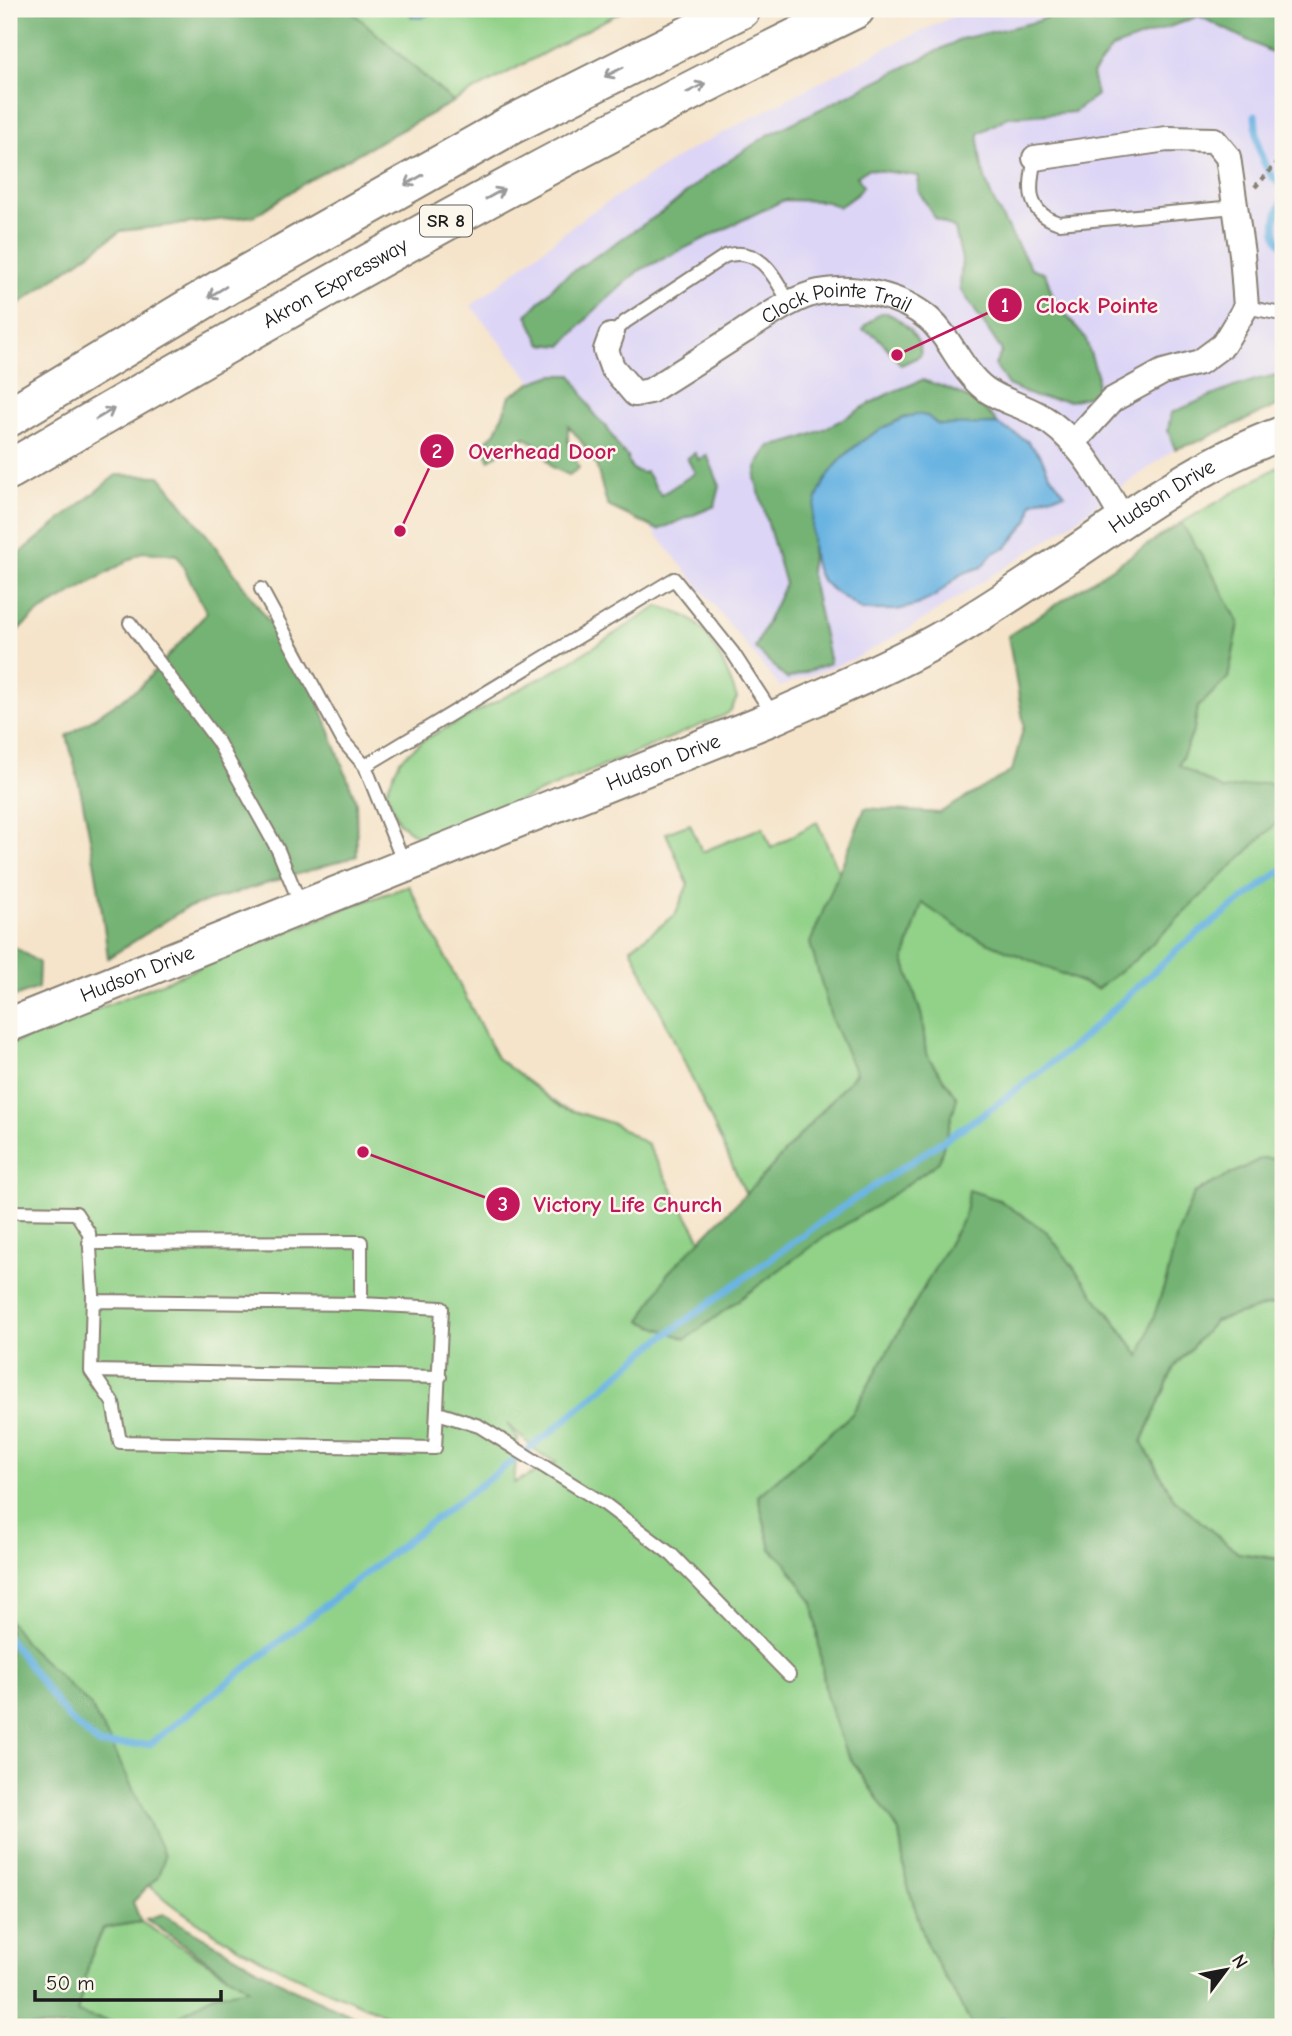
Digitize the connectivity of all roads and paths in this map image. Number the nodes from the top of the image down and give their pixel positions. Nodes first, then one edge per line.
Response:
1 (741, 9) edge
2 (855, 9) edge
3 (1035, 158) joint
4 (1276, 164) dead end
5 (1266, 176) dead end
6 (1235, 207) junction
7 (790, 304) junction
8 (1246, 307) junction
9 (1283, 312) edge
10 (611, 336) joint
11 (9, 416) edge
12 (1283, 433) edge
13 (1073, 443) junction
14 (9, 470) edge
15 (1123, 519) junction
16 (261, 589) dead end
17 (130, 623) dead end
18 (775, 717) junction
19 (365, 766) junction
20 (405, 867) junction
21 (302, 908) junction
22 (9, 1026) edge
23 (9, 1212) edge
24 (89, 1243) junction
25 (93, 1301) junction
26 (361, 1304) junction
27 (91, 1371) junction
28 (440, 1377) junction
29 (438, 1413) junction
30 (789, 1675) dead end

1 -> 11 highway, SR 8
14 -> 2 highway, Akron Expressway / SR 8
3 - 6 street
3 - 6 lane
4 - 5 path
6 - 8 street
7 - 10 lane
7 - 10 street, Clock Pointe Trail
7 - 13 street, Clock Pointe Trail
8 - 9 lane
8 - 13 street
12 - 15 street, Hudson Drive
13 - 15 street, Clock Pointe Trail
15 - 18 street, Hudson Drive
16 - 19 lane
17 - 21 lane
18 - 19 lane
18 - 20 street, Hudson Drive
19 - 20 lane
20 - 21 street, Hudson Drive
21 - 22 street, Hudson Drive
23 - 24 lane
24 - 25 lane
24 - 26 lane
25 - 26 lane
25 - 27 lane
26 - 28 lane
27 - 28 lane
27 - 29 lane
28 - 29 lane
29 - 30 lane

